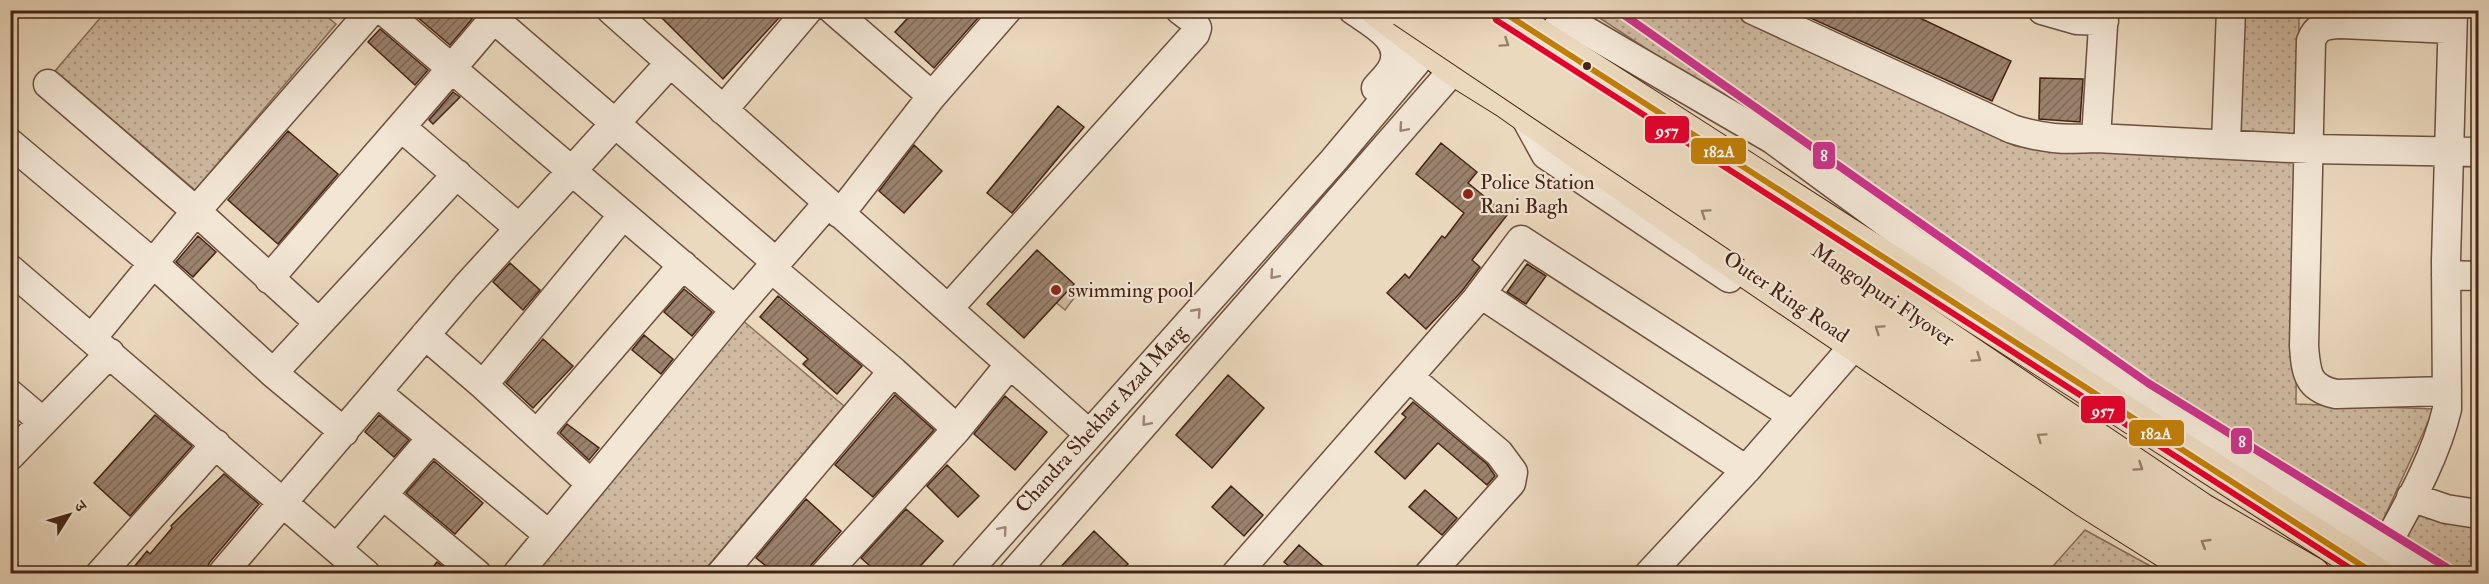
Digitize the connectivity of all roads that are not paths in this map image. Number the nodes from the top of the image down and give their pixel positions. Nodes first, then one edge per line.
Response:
1 (372, 10) edge
2 (383, 10) edge
3 (611, 10) edge
4 (808, 10) edge
5 (834, 10) edge
6 (1006, 10) edge
7 (1180, 10) edge
8 (1353, 10) edge
9 (1377, 10) edge
10 (1403, 10) edge
11 (1457, 10) edge
12 (1753, 10) edge
13 (2042, 10) edge
14 (2231, 10) edge
15 (1501, 11) edge
16 (498, 15) edge
17 (2104, 16) edge
18 (2453, 20) edge
19 (1548, 43) junction
20 (1428, 48) junction
21 (670, 63) junction
22 (1454, 69) junction
23 (453, 70) junction
24 (48, 84) dead end
25 (932, 96) junction
26 (1648, 108) junction
27 (723, 110) junction
28 (1524, 114) junction
29 (615, 123) junction
30 (400, 127) junction
31 (2096, 138) junction
32 (10, 142) edge
33 (2226, 143) junction
34 (2310, 149) junction
35 (2449, 152) junction
36 (2478, 152) edge
37 (1337, 156) junction
38 (572, 171) junction
39 (1605, 172) junction
40 (457, 174) junction
41 (1358, 179) junction
42 (1315, 181) junction
43 (834, 208) junction
44 (196, 211) junction
45 (623, 215) junction
46 (519, 228) junction
47 (154, 264) junction
48 (683, 265) junction
49 (774, 265) junction
50 (10, 269) edge
51 (2446, 275) junction
52 (2478, 276) edge
53 (269, 279) junction
54 (1481, 294) junction
55 (948, 309) junction
56 (735, 310) junction
57 (318, 322) junction
58 (425, 335) junction
59 (101, 345) junction
60 (1846, 355) junction
61 (1010, 364) junction
62 (894, 371) junction
63 (273, 373) junction
64 (1409, 377) junction
65 (483, 385) junction
66 (2447, 392) junction
67 (378, 393) junction
68 (10, 394) edge
69 (1793, 417) junction
70 (43, 422) junction
71 (957, 429) junction
72 (344, 432) junction
73 (1088, 433) junction
74 (537, 435) junction
75 (432, 438) junction
76 (216, 444) junction
77 (10, 456) edge
78 (1746, 470) junction
79 (591, 484) junction
80 (384, 496) junction
81 (2411, 497) junction
82 (284, 502) junction
83 (2478, 514) edge
84 (549, 535) junction
85 (337, 548) junction
86 (2378, 564) edge
87 (100, 573) edge
88 (223, 573) edge
89 (366, 573) edge
90 (477, 573) edge
91 (517, 573) edge
92 (721, 573) edge
93 (825, 573) edge
94 (964, 573) edge
95 (1013, 573) edge
96 (1236, 573) edge
97 (1429, 573) edge
98 (1649, 573) edge
99 (2184, 573) edge
100 (2202, 573) edge
101 (2255, 573) edge
102 (2313, 573) edge
103 (2431, 573) edge

1 - 44 street
2 - 23 street
3 - 21 street
4 - 27 street
5 - 25 street
6 - 25 street
7 - 55 street
8 - 42 street
9 - 20 main road, Outer Ring Road
101 -> 10 main road, Mangolpuri Flyover, bridge
11 -> 102 main road, Mangolpuri Flyover, bridge
12 - 31 street
13 - 17 street
14 - 33 street
15 - 19 main road
16 - 23 street
16 - 29 street
17 - 31 street
18 - 34 street
18 - 35 street
19 - 26 main road
19 - 86 street
20 - 22 main road, Outer Ring Road
20 - 37 street, Chandra Shekhar Azad Marg
21 - 27 street
21 - 29 street
22 - 28 main road, Outer Ring Road
22 -> 41 street, Chandra Shekhar Azad Marg
23 - 30 street
23 - 38 street
24 - 44 street
25 - 43 street
26 - 39 main road
26 - 86 main road
27 - 43 street
28 - 39 main road, Outer Ring Road
28 - 60 street
29 - 38 street
29 - 49 street
30 - 40 street
30 - 53 street
31 - 33 street
32 - 47 street
33 - 34 street
34 - 35 street
34 - 66 street
35 - 36 street
35 - 51 street
37 - 41 street
37 - 42 street, Chandra Shekhar Azad Marg
38 - 45 street
38 - 46 street
39 - 100 main road, Outer Ring Road
40 - 46 street
40 - 57 street
41 -> 95 street, Chandra Shekhar Azad Marg
73 -> 42 street, Chandra Shekhar Azad Marg
43 - 49 street
43 - 55 street
44 - 47 street
44 - 53 street
45 - 48 street
45 - 65 street
46 - 58 street
47 - 59 street
47 - 63 street
48 - 56 street
48 - 74 street
49 - 56 street
49 - 62 street
50 - 59 street
51 - 52 street
51 - 66 street
53 - 57 street
54 - 64 street
54 - 69 street
54 - 78 street
55 - 61 street
56 - 79 street
57 - 63 street
58 - 65 street
58 - 67 street
59 - 70 street
59 - 76 street
60 - 69 street
60 - 99 street
61 - 71 street
61 - 73 street
62 - 71 street
62 - 92 street
63 - 72 street
64 - 96 street
64 - 97 street
65 - 74 street
66 - 81 street
67 - 72 street
67 - 75 street
68 - 70 street
69 - 78 street
70 - 77 street
71 - 93 street
72 - 82 street
94 -> 73 street, Chandra Shekhar Azad Marg
74 - 79 street
75 - 80 street
75 - 84 street
76 - 82 street
76 - 87 street
78 - 98 street
79 - 84 street
80 - 85 street
80 - 90 street
81 - 83 street
81 - 86 street
82 - 85 street
82 - 88 street
84 - 91 street
85 - 89 street
86 - 103 street

